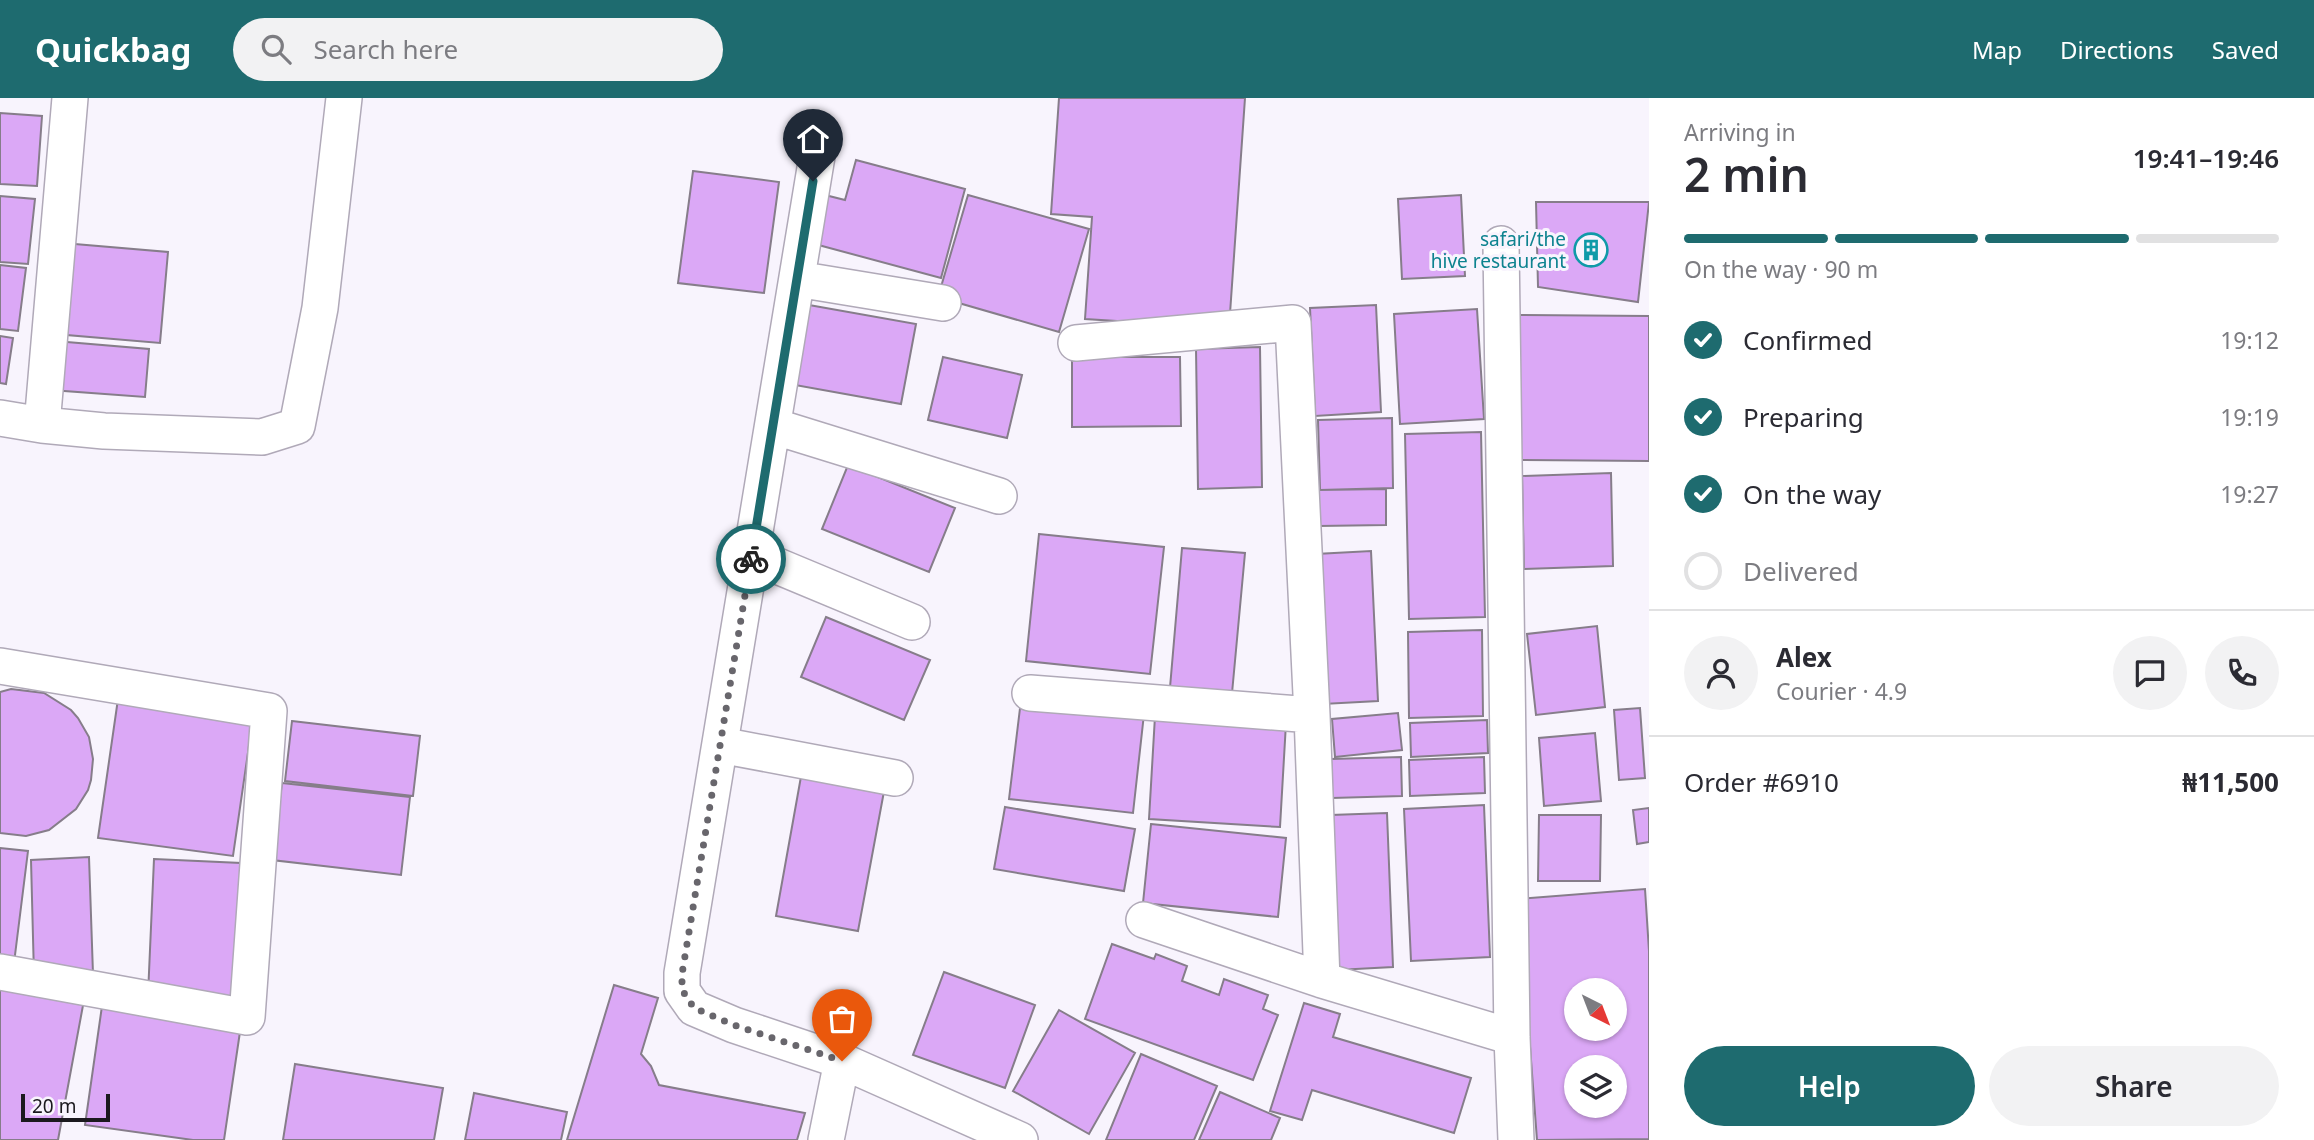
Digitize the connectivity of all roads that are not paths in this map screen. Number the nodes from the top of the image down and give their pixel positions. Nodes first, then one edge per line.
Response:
1 (70, 98) edge
2 (344, 98) edge
3 (821, 132) dead end
4 (1501, 244) dead end
5 (797, 279) junction
6 (943, 303) dead end
7 (1076, 343) dead end
8 (0, 418) edge
9 (42, 425) junction
10 (772, 426) junction
11 (999, 496) dead end
12 (751, 555) junction
13 (912, 622) dead end
14 (0, 666) edge
15 (1030, 693) dead end
16 (1312, 715) junction
17 (720, 745) junction
18 (895, 778) dead end
19 (1144, 920) dead end
20 (0, 972) edge
21 (1322, 980) junction
22 (1512, 1037) junction
23 (842, 1061) junction
24 (826, 1140) edge
25 (1020, 1140) edge
26 (1516, 1140) edge

1 - 9 street
2 - 9 street
3 - 5 street
4 - 22 street
5 - 6 street
5 - 10 street
7 - 16 street
8 - 9 street
10 - 11 street
10 - 12 street
12 - 13 street
12 - 17 street
14 - 20 street
15 - 16 street
16 - 21 street
17 - 18 street
17 - 23 street
19 - 21 street
21 - 22 street
22 - 26 street
23 - 24 street
23 - 25 street

